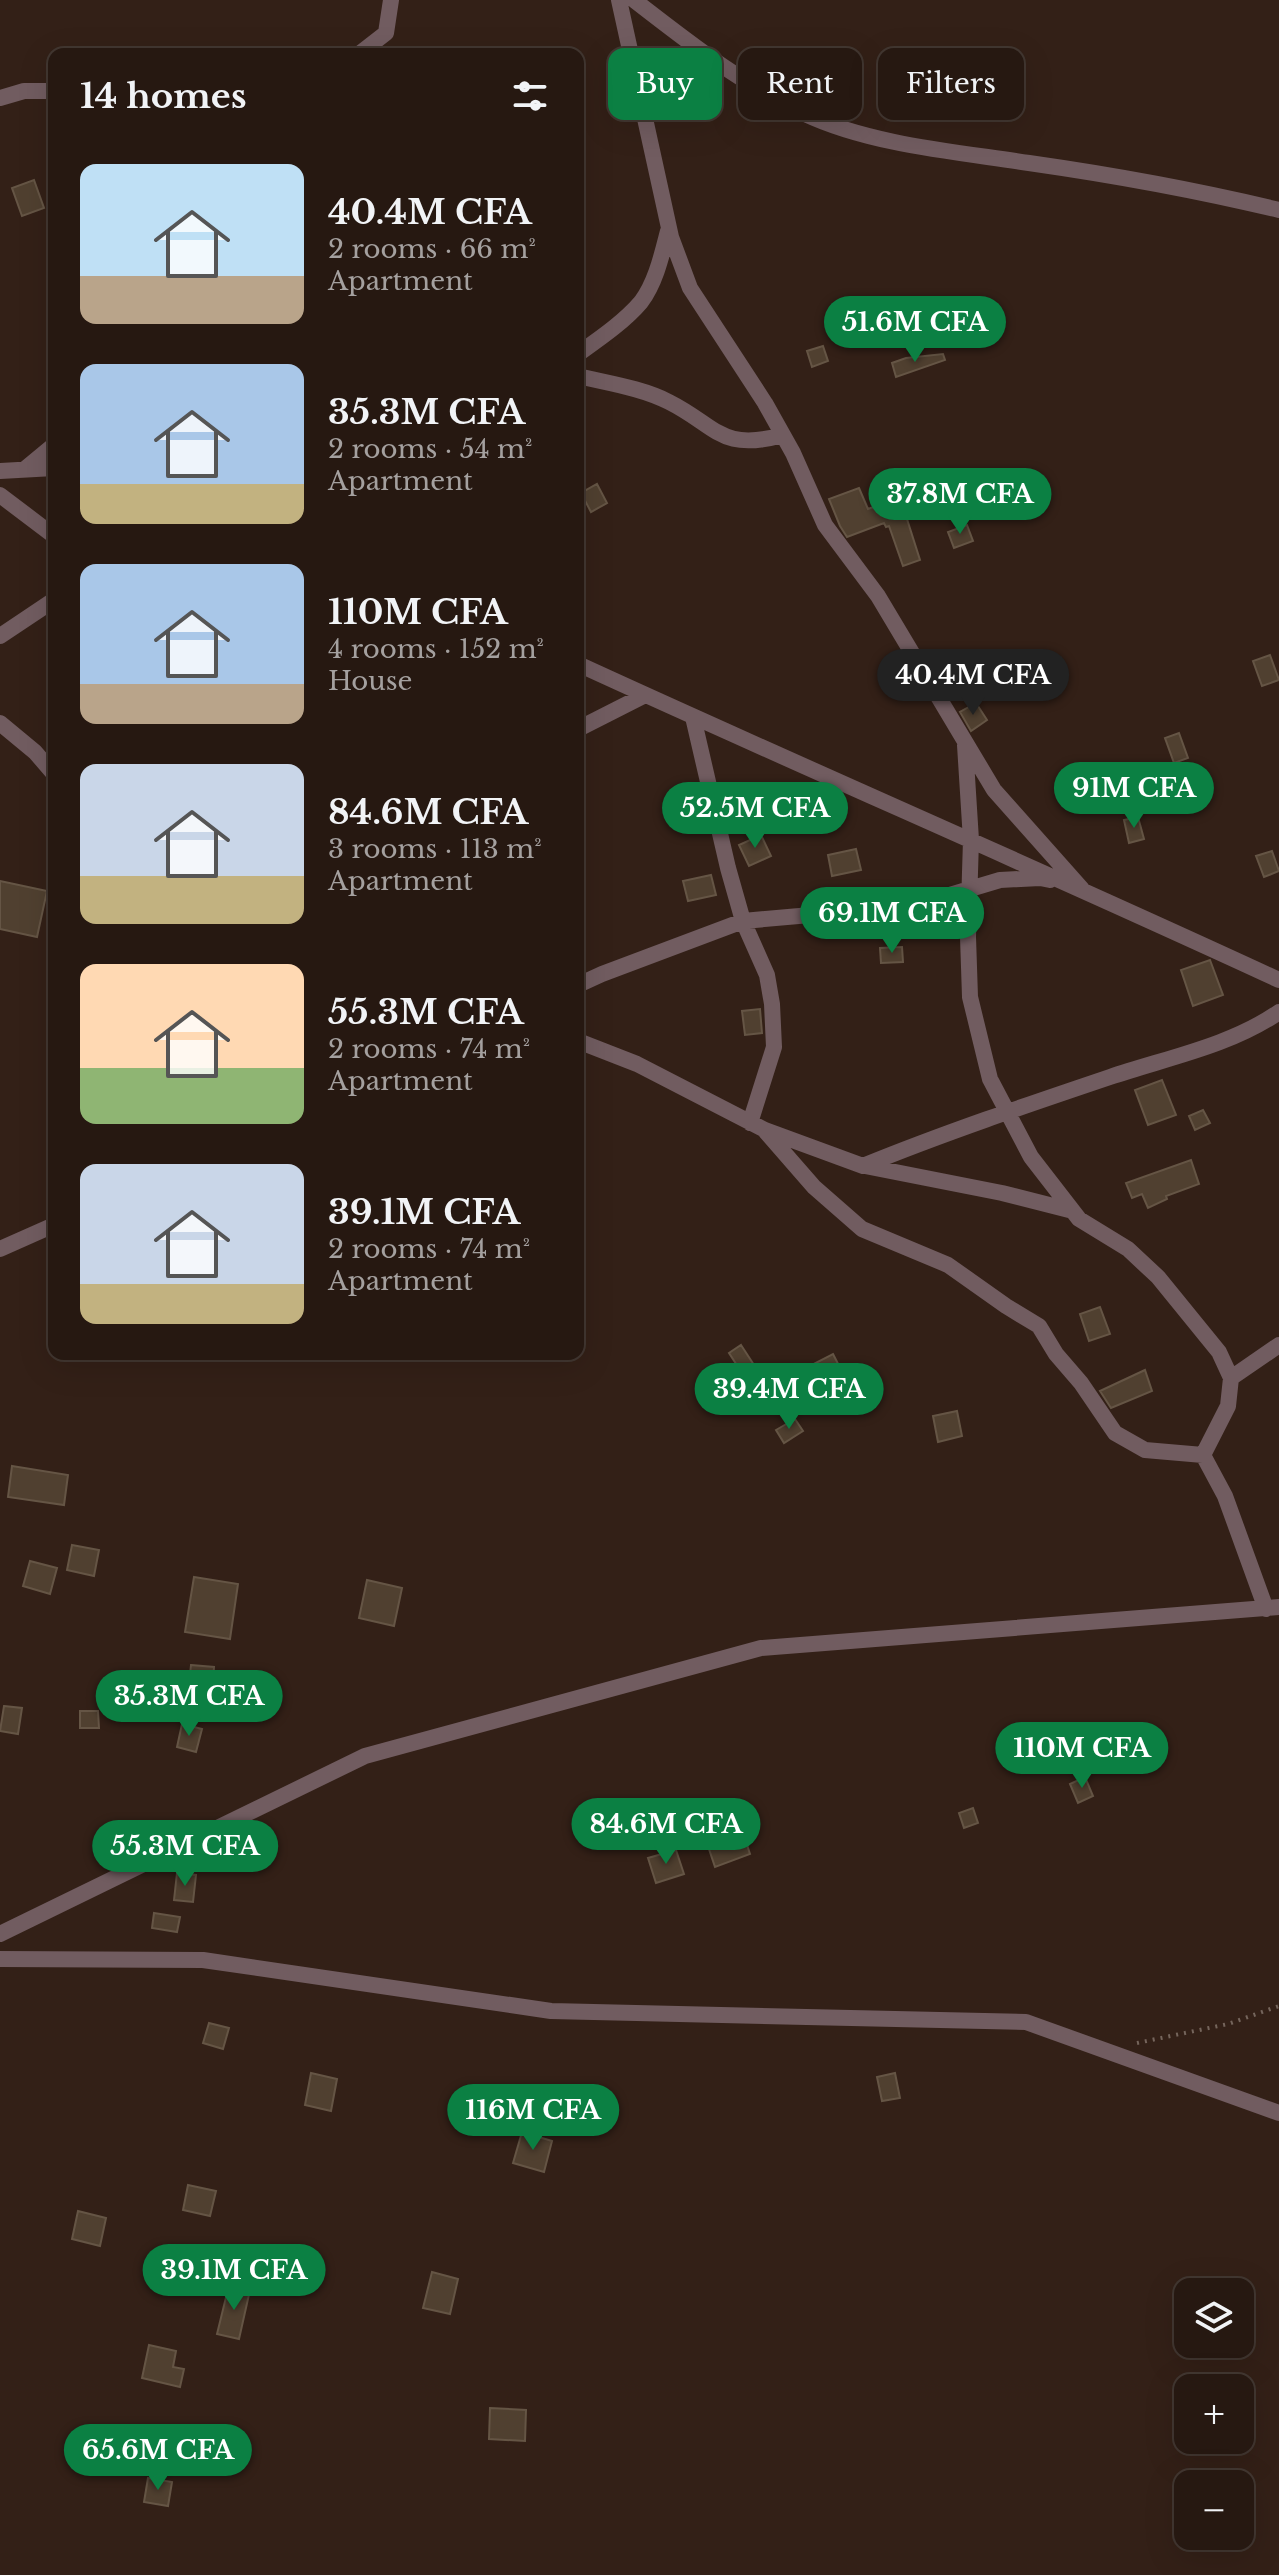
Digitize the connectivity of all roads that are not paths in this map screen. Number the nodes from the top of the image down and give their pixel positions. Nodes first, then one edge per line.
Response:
1 (391, 0) edge
2 (619, 0) edge
3 (634, 0) edge
4 (367, 48) edge
5 (48, 91) edge
6 (0, 98) edge
7 (1279, 210) edge
8 (669, 227) junction
9 (584, 350) edge
10 (584, 377) edge
11 (783, 435) junction
12 (48, 450) edge
13 (48, 468) edge
14 (25, 469) junction
15 (0, 471) edge
16 (0, 495) edge
17 (48, 531) edge
18 (48, 604) edge
19 (0, 636) edge
20 (584, 667) edge
21 (645, 695) junction
22 (693, 717) junction
23 (0, 723) edge
24 (584, 726) edge
25 (965, 739) junction
26 (48, 767) edge
27 (971, 840) junction
28 (970, 889) junction
29 (1082, 889) junction
30 (743, 921) junction
31 (1279, 980) edge
32 (584, 982) edge
33 (1279, 1012) edge
34 (584, 1043) edge
35 (1008, 1112) junction
36 (758, 1126) junction
37 (863, 1166) junction
38 (1073, 1211) junction
39 (48, 1228) edge
40 (0, 1249) edge
41 (1279, 1345) edge
42 (1231, 1378) junction
43 (1203, 1455) junction
44 (1272, 1608) edge
45 (0, 1934) edge
46 (0, 1959) edge
47 (1279, 2113) edge

1 - 4 street
2 - 8 street
3 - 7 street
5 - 6 street
8 - 9 street
8 - 11 street
10 - 11 street
11 - 25 street
12 - 14 street
13 - 14 street
14 - 15 street
16 - 17 street
18 - 19 street
20 - 21 street
21 - 22 street
21 - 24 street
22 - 27 street
22 - 30 street
23 - 26 street
25 - 27 street
25 - 29 street
27 - 28 street
27 - 29 street
28 - 29 street
28 - 30 street
28 - 35 street
29 - 31 street
30 - 32 street
30 - 36 street
33 - 35 street
34 - 36 street
35 - 37 street
35 - 38 street
36 - 37 street
36 - 43 street
37 - 38 street
38 - 42 street
39 - 40 street
41 - 42 street
42 - 43 street
43 - 44 street
44 - 45 street
46 - 47 street

